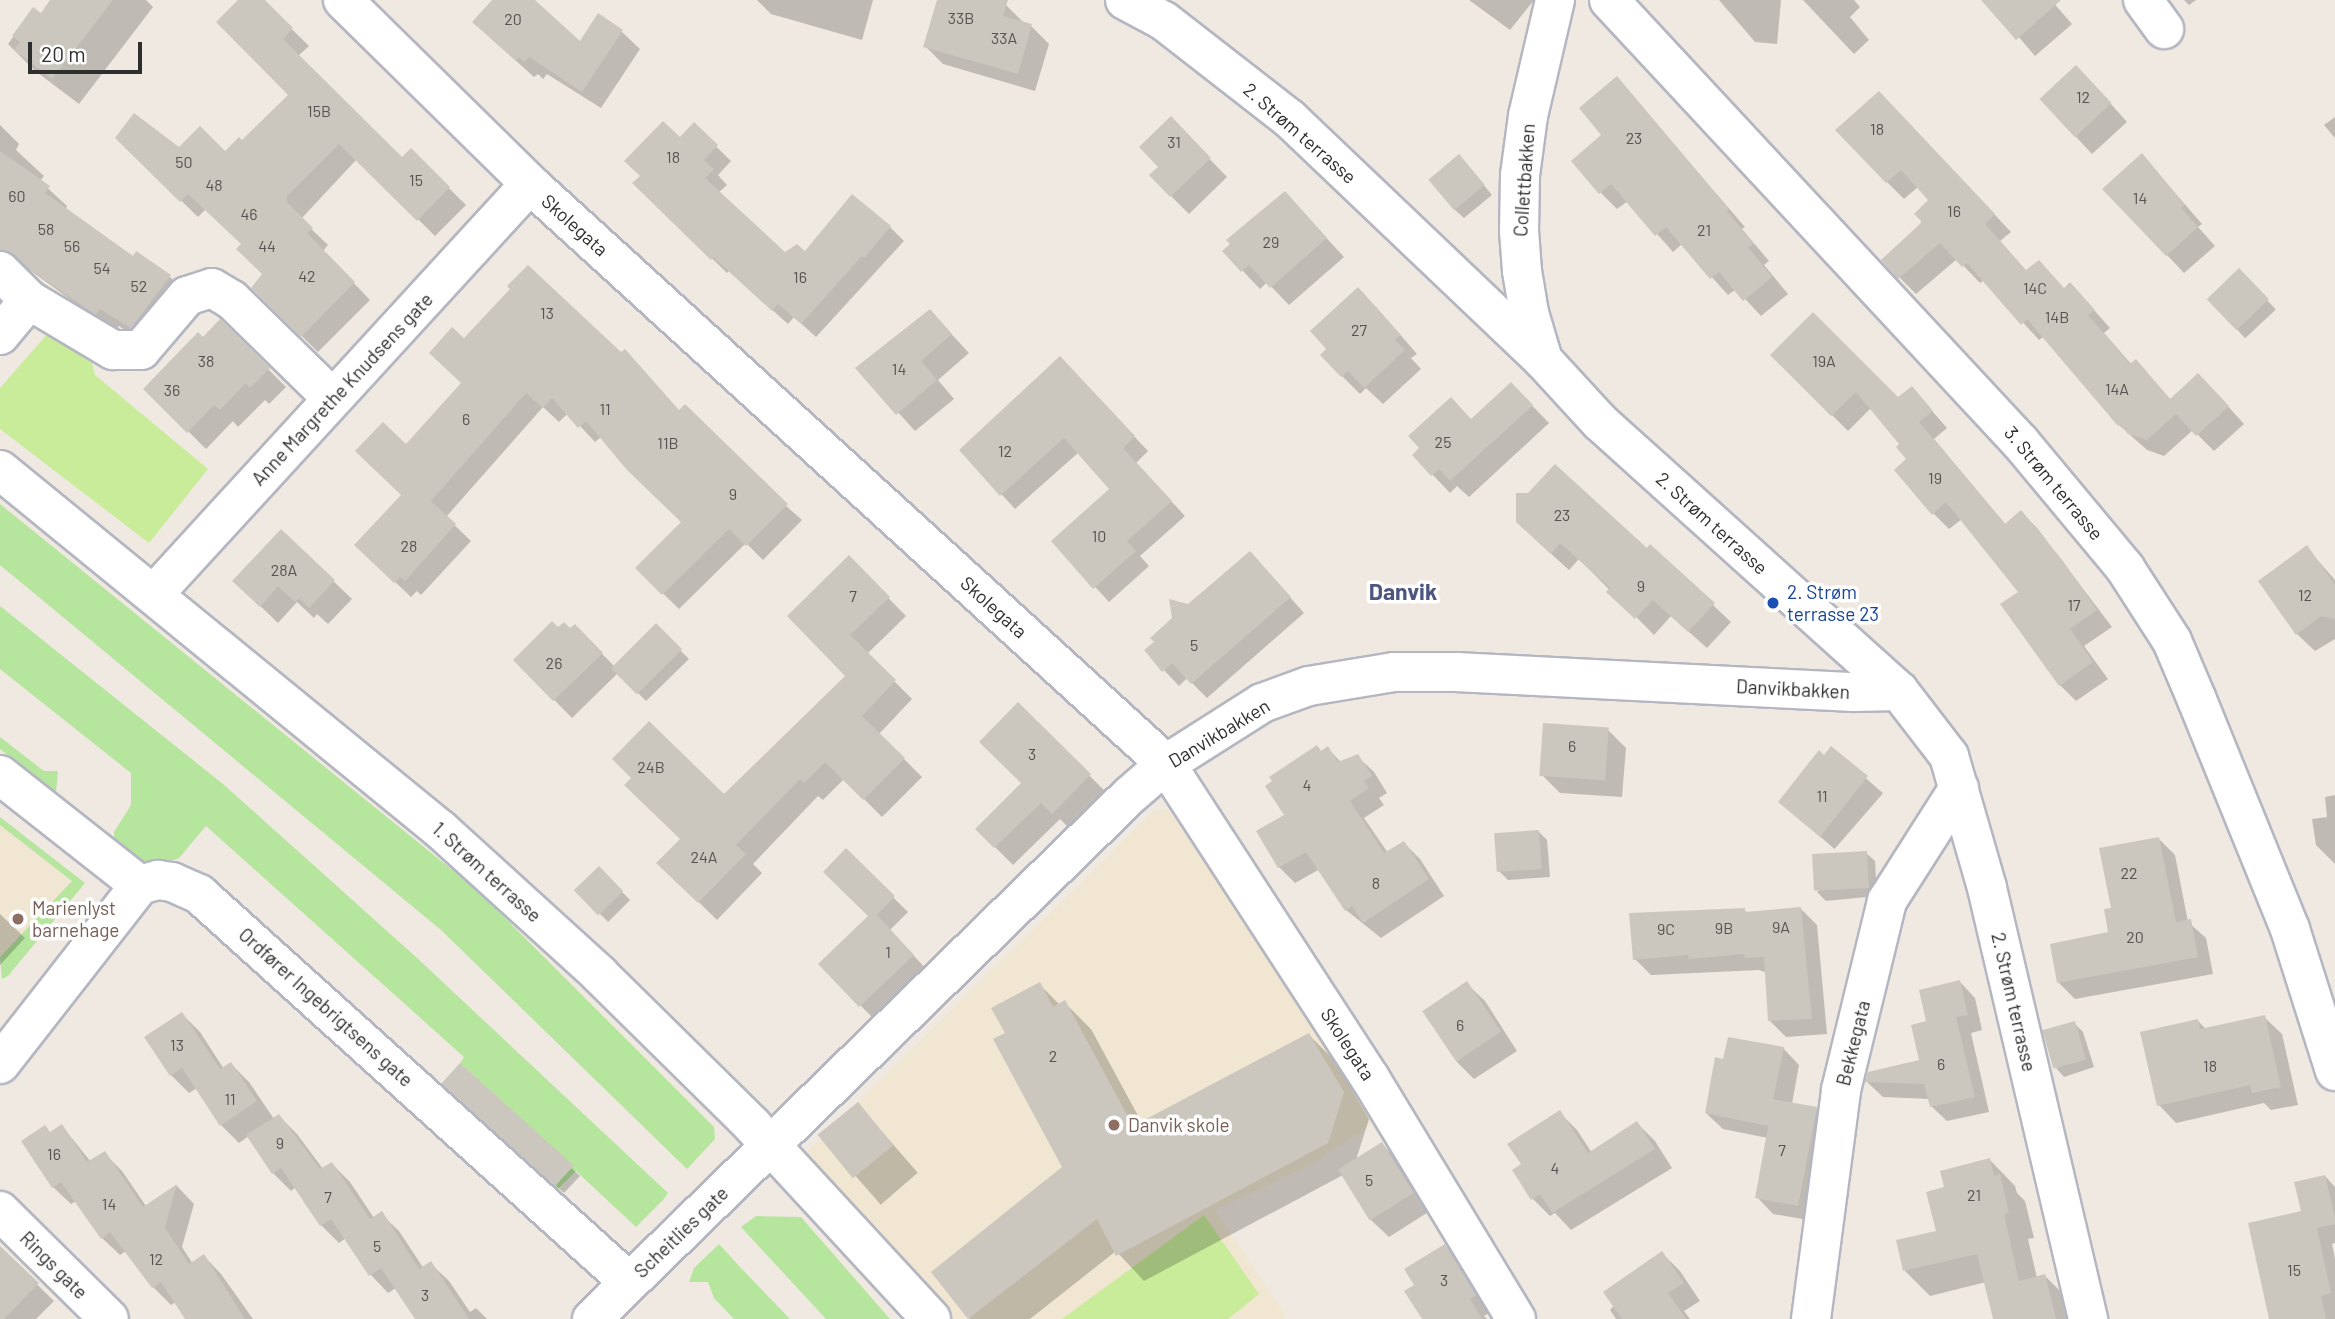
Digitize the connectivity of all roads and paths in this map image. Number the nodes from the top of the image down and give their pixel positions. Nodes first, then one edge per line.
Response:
1 (343, 0) edge
2 (1125, 0) edge
3 (1555, 0) edge
4 (1609, 0) edge
5 (530, 184) junction
6 (0, 271) edge
7 (29, 300) junction
8 (0, 334) edge
9 (1543, 360) junction
10 (333, 399) junction
11 (0, 470) edge
12 (154, 594) junction
13 (1899, 691) junction
14 (1166, 764) junction
15 (0, 775) edge
16 (1959, 788) junction
17 (140, 885) junction
18 (0, 1064) edge
19 (2335, 1071) edge
20 (770, 1144) junction
21 (0, 1211) edge
22 (629, 1282) junction
23 (109, 1319) edge
24 (592, 1319) edge
25 (931, 1319) edge
26 (1516, 1319) edge
27 (1811, 1319) edge
28 (2088, 1319) edge

1 - 5 street, Skolegata
2 - 9 street, 2. Strøm terrasse
3 - 9 street, Collettbakken
4 - 19 street, 3. Strøm terrasse
5 - 10 street, Anne Margrethe Knudsens gate
5 - 14 street, Skolegata
6 - 7 street
7 - 8 street
7 - 10 street
9 - 13 street, 2. Strøm terrasse
10 - 12 street, Anne Margrethe Knudsens gate
11 - 12 street, 1. Strøm terrasse
12 - 20 street, 1. Strøm terrasse
13 - 14 street, Danvikbakken
13 - 16 street, 2. Strøm terrasse
14 - 20 street, Danvikbakken
14 - 26 street, Skolegata
15 - 17 street
16 - 27 street, Bekkegata
16 - 28 street, 2. Strøm terrasse
17 - 18 street
17 - 22 street, Ordfører Ingebrigtsens gate
20 - 22 street, Scheitlies gate
20 - 25 street, 1. Strøm terrasse
21 - 23 street, Rings gate
22 - 24 street, Scheitlies gate

